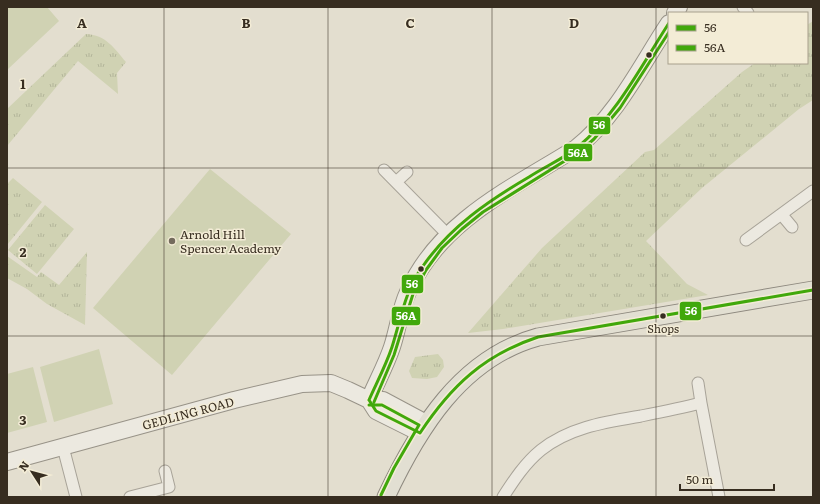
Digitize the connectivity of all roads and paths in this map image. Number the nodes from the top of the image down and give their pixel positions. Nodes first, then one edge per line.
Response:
1 (668, 25) edge
2 (384, 170) dead end
3 (407, 172) dead end
4 (396, 182) junction
5 (813, 191) edge
6 (782, 215) junction
7 (792, 227) dead end
8 (447, 234) junction
9 (746, 240) dead end
10 (813, 290) edge
11 (698, 383) dead end
12 (369, 400) junction
13 (701, 404) junction
14 (423, 428) junction
15 (63, 447) junction
16 (7, 462) edge
17 (165, 471) dead end
18 (76, 497) edge
19 (130, 497) edge
20 (386, 497) edge
21 (503, 497) edge
22 (719, 497) edge

1 - 8 street
2 - 4 street
3 - 4 street
4 - 8 street
5 - 6 street
6 - 7 street
6 - 9 street
8 - 12 street
10 - 14 main road
11 - 13 street
12 - 14 street, GEDLING ROAD
12 - 15 street, GEDLING ROAD
13 - 21 street
13 - 22 street
14 - 20 main road
15 - 16 street, GEDLING ROAD
15 - 18 street
17 - 19 street

